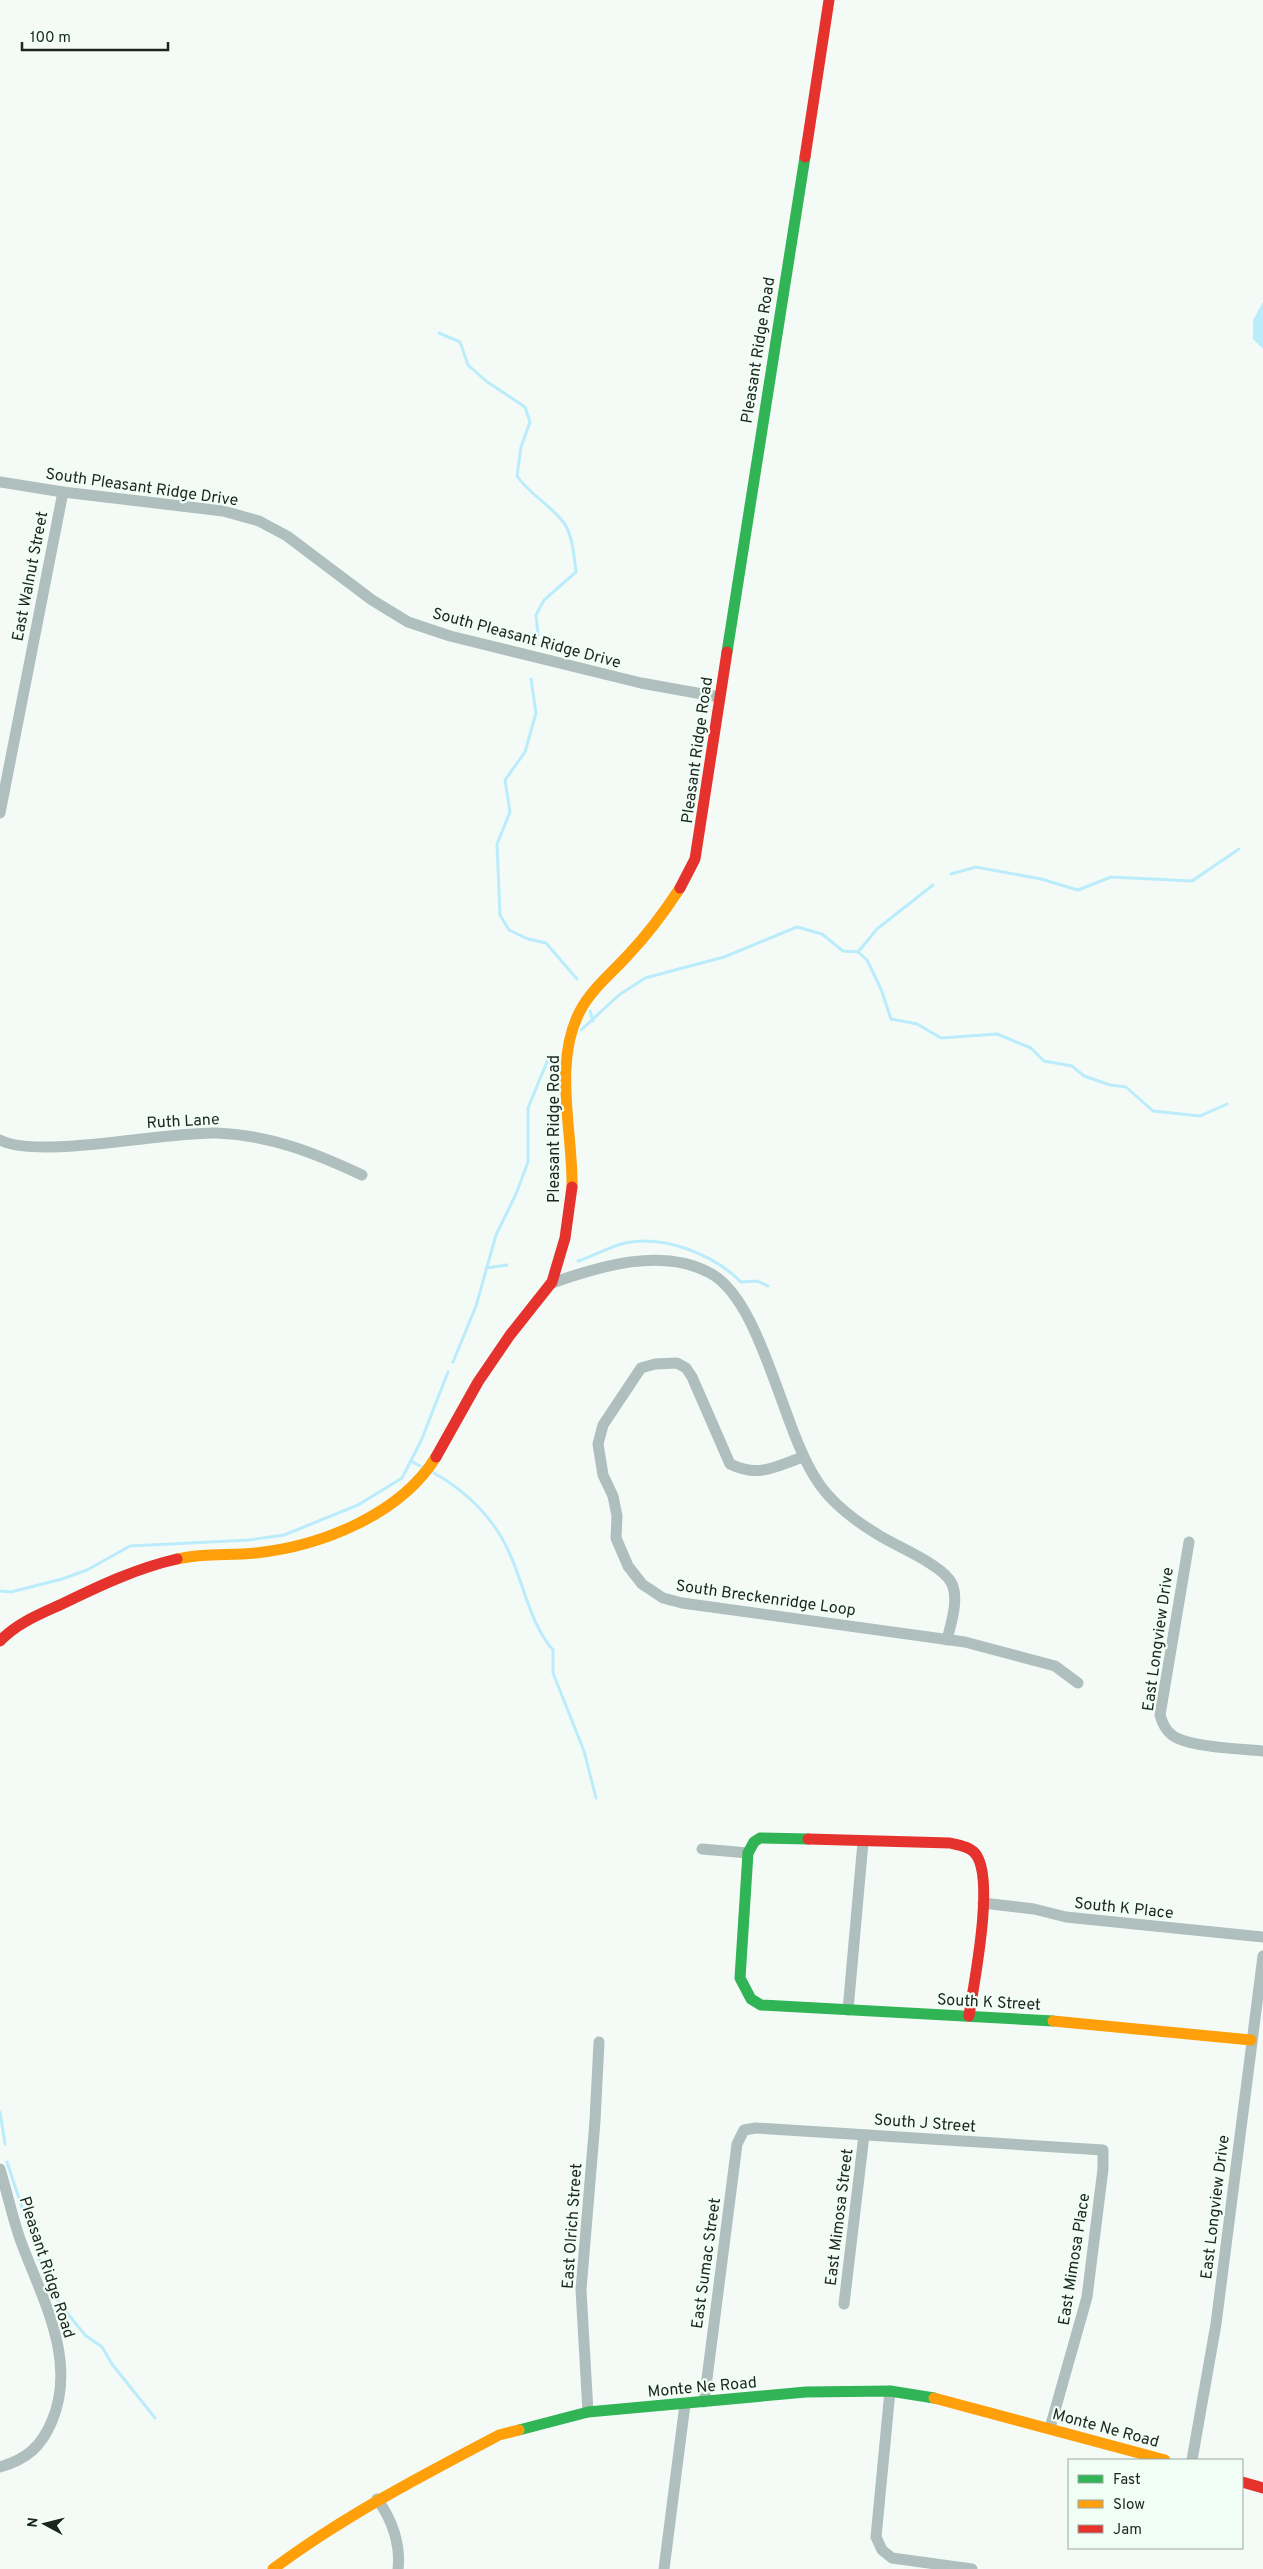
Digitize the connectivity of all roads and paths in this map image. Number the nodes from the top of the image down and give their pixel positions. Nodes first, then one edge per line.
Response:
1 (829, 0) edge
2 (0, 482) edge
3 (63, 492) junction
4 (719, 697) junction
5 (0, 813) edge
6 (0, 1140) edge
7 (362, 1175) dead end
8 (552, 1283) junction
9 (803, 1457) junction
10 (1189, 1542) dead end
11 (0, 1640) edge
12 (947, 1640) junction
13 (1078, 1683) dead end
14 (1263, 1751) edge
15 (863, 1842) junction
16 (702, 1849) dead end
17 (748, 1853) junction
18 (983, 1903) junction
19 (1263, 1937) edge
20 (1263, 1956) edge
21 (848, 2010) junction
22 (970, 2016) junction
23 (1251, 2040) junction
24 (598, 2042) dead end
25 (744, 2130) joint
26 (864, 2135) junction
27 (1103, 2150) joint
28 (0, 2169) edge
29 (844, 2304) dead end
30 (890, 2391) junction
31 (704, 2402) junction
32 (685, 2404) junction
33 (588, 2412) junction
34 (1050, 2428) junction
35 (1161, 2459) edge
36 (1192, 2459) edge
37 (0, 2467) edge
38 (1243, 2482) edge
39 (1263, 2488) edge
40 (377, 2499) junction
41 (273, 2569) edge
42 (398, 2569) edge
43 (664, 2569) edge
44 (972, 2569) edge

1 - 4 street, Pleasant Ridge Road
2 - 3 street, South Pleasant Ridge Drive
3 - 4 street, South Pleasant Ridge Drive
3 - 5 street, East Walnut Street
4 - 8 street, Pleasant Ridge Road
6 - 7 street, Ruth Lane
8 - 9 street
8 - 11 street, Pleasant Ridge Road
9 - 12 street
9 - 12 street, South Breckenridge Loop
10 - 14 street, East Longview Drive
12 - 13 street, South Breckenridge Loop
15 - 17 street
15 - 18 street
15 - 21 street
16 - 17 street
17 - 21 street, South K Street
18 - 19 street, South K Place
18 - 22 street
20 - 23 street, East Longview Drive
21 - 22 street, South K Street
22 - 23 street, South K Street
23 - 36 street, East Longview Drive
24 - 33 street, East Olrich Street
25 - 26 street, South J Street
25 - 31 street, East Sumac Street
26 - 27 street, South J Street
26 - 29 street, East Mimosa Street
27 - 34 street, East Mimosa Place
28 - 37 street, Pleasant Ridge Road
30 - 31 street, Monte Ne Road
30 - 34 street, Monte Ne Road
30 - 44 street
31 - 32 street, Monte Ne Road
32 - 33 street, Monte Ne Road
32 - 43 street
33 - 40 street, Monte Ne Road
34 - 35 street, Monte Ne Road
38 - 39 street
40 - 41 street, Monte Ne Road
40 - 42 street

